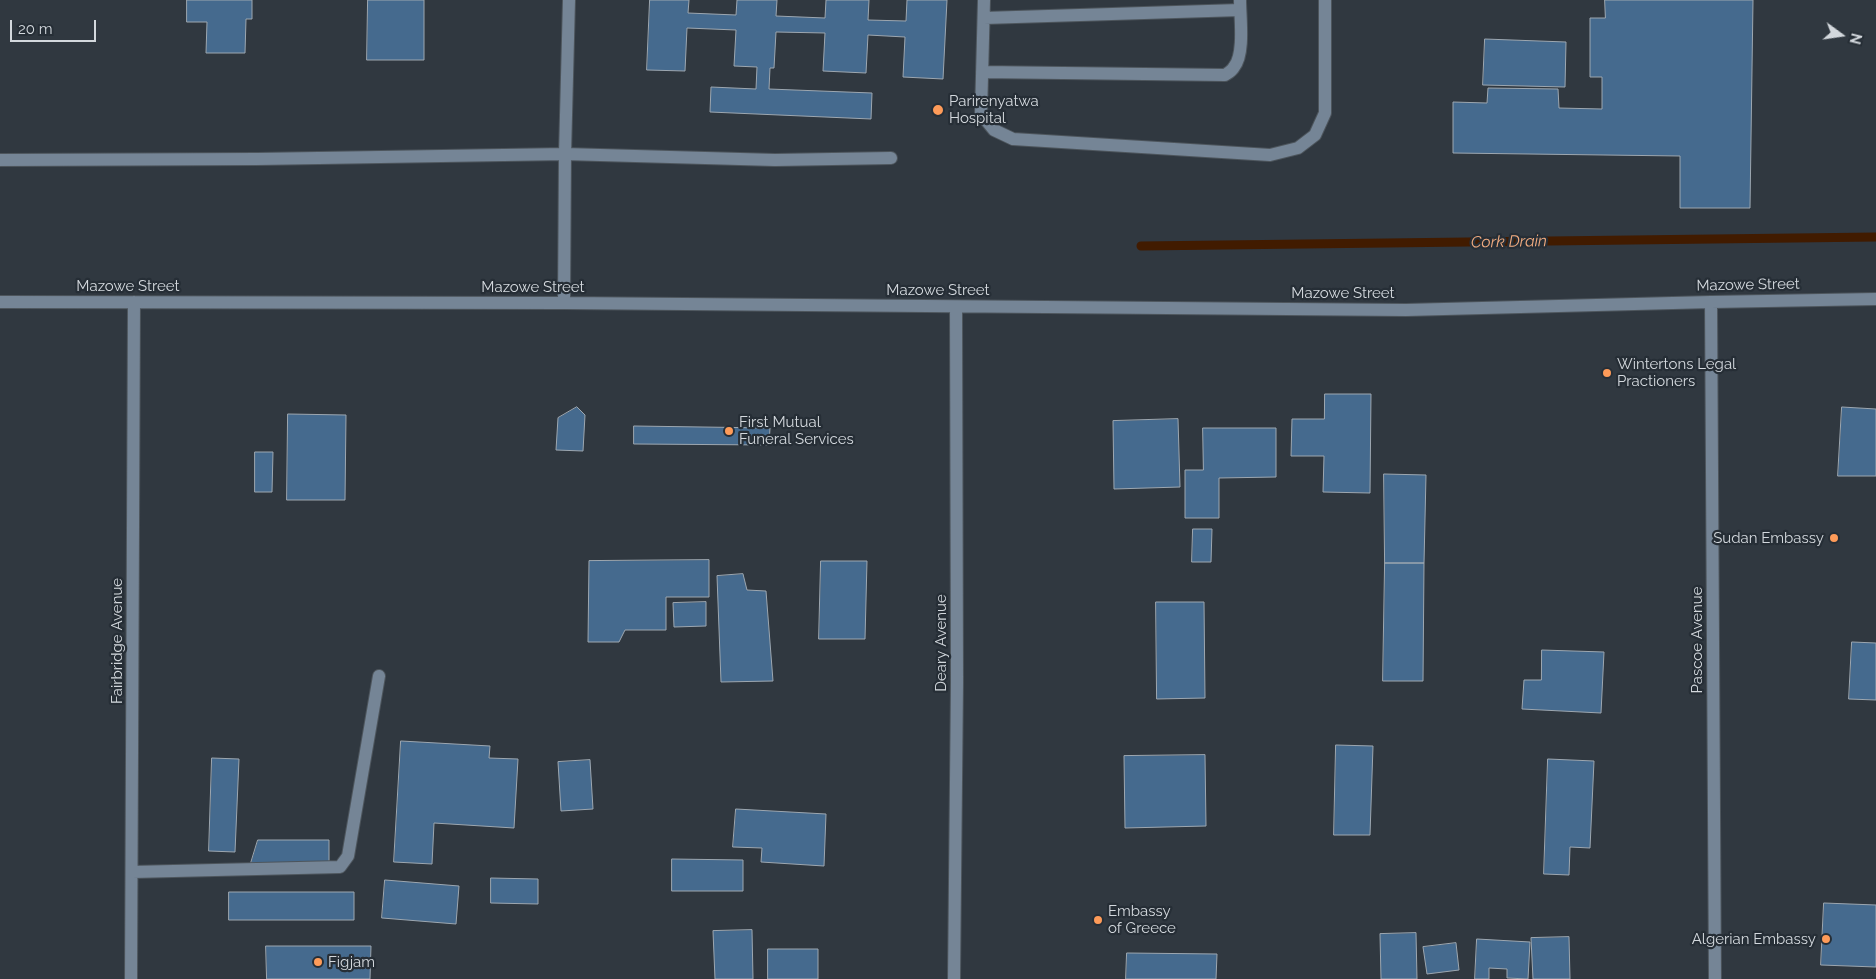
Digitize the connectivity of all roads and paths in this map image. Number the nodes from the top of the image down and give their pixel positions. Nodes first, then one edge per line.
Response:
1 (569, 0) edge
2 (984, 0) edge
3 (1325, 0) edge
4 (1240, 5) edge
5 (984, 18) junction
6 (982, 72) junction
7 (564, 154) junction
8 (891, 158) dead end
9 (0, 160) edge
10 (1876, 300) edge
11 (0, 302) edge
12 (134, 302) junction
13 (1711, 302) junction
14 (564, 303) junction
15 (956, 306) junction
16 (378, 676) dead end
17 (132, 872) junction
18 (132, 979) edge
19 (954, 979) edge
20 (1715, 979) edge

1 - 7 street
2 - 5 street
3 - 6 street
4 - 5 street
4 - 6 street
5 - 6 street
7 - 8 street
7 - 9 street
7 - 14 street
10 - 13 street, Mazowe Street
11 - 12 street, Mazowe Street
12 - 14 street, Mazowe Street
12 - 17 street, Fairbridge Avenue
13 - 15 street, Mazowe Street
13 - 20 street, Pascoe Avenue
14 - 15 street, Mazowe Street
15 - 19 street, Deary Avenue
16 - 17 street
17 - 18 street, Fairbridge Avenue

